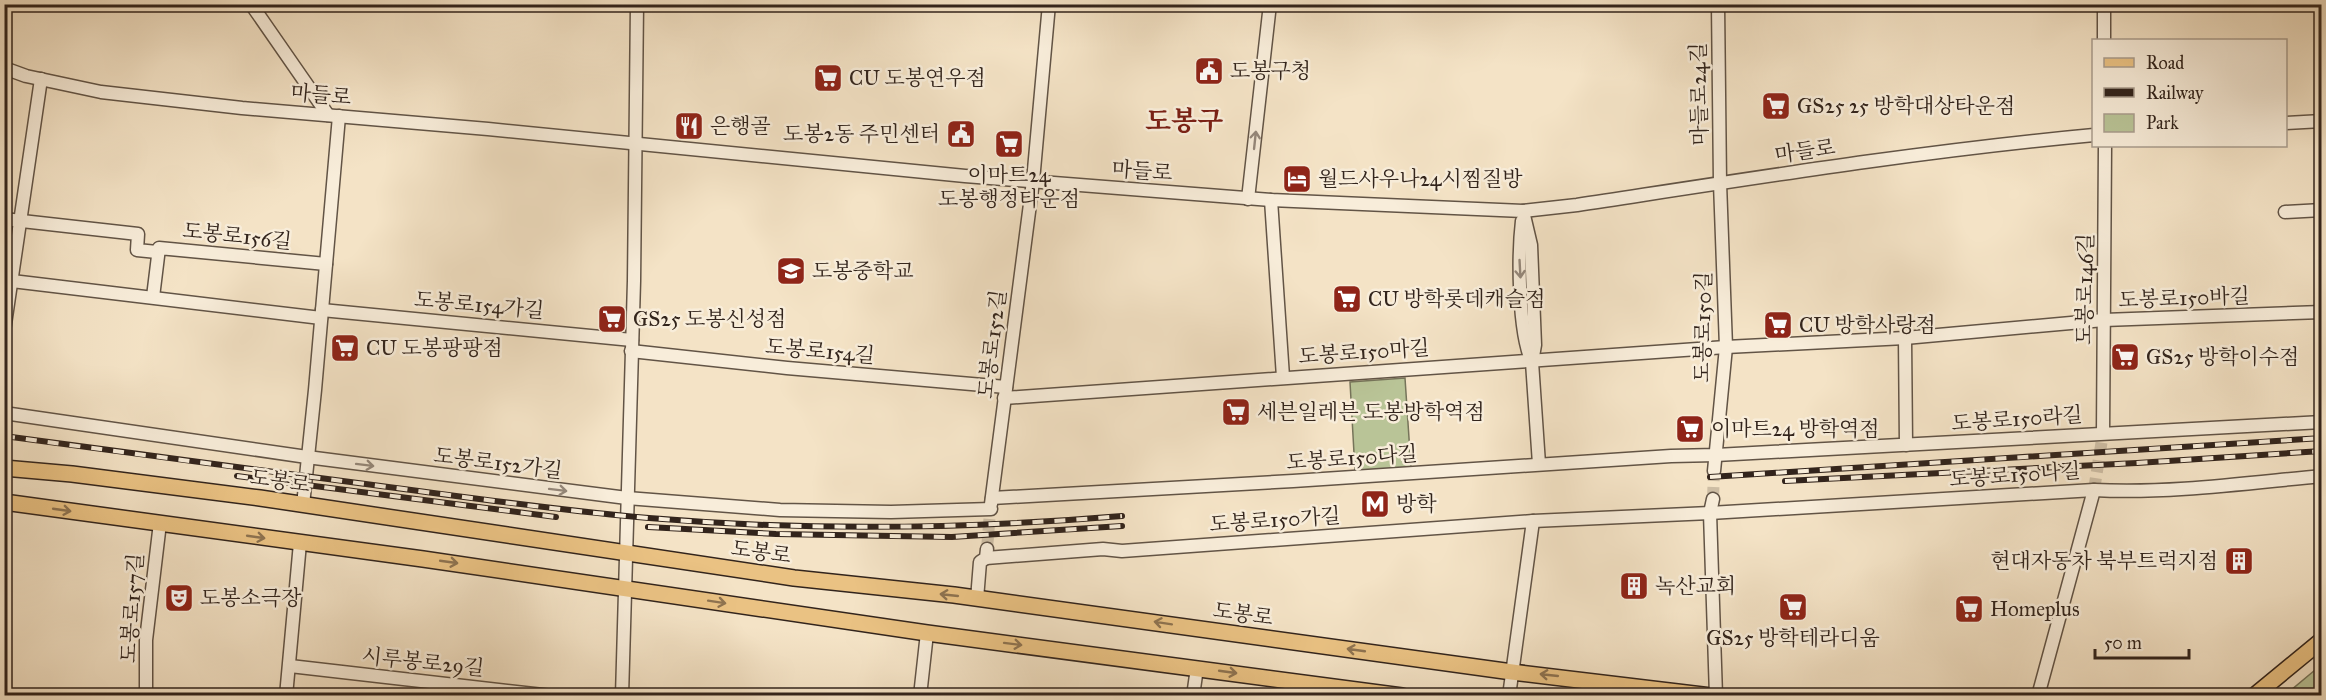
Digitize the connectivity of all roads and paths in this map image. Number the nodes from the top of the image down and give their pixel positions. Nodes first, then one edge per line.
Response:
1 (251, 4) edge
2 (637, 4) edge
3 (1049, 4) edge
4 (1270, 4) edge
5 (1718, 4) edge
6 (2104, 4) edge
7 (2104, 39) edge
8 (4, 68) edge
9 (41, 79) junction
10 (334, 116) junction
11 (2322, 121) edge
12 (2287, 123) edge
13 (2092, 135) edge
14 (636, 145) junction
15 (2105, 147) edge
16 (1032, 182) junction
17 (1720, 183) junction
18 (1248, 199) junction
19 (1272, 200) junction
20 (2322, 210) edge
21 (1524, 211) junction
22 (2285, 212) dead end
23 (4, 219) edge
24 (20, 221) junction
25 (157, 252) junction
26 (326, 264) junction
27 (12, 281) junction
28 (153, 297) junction
29 (2322, 312) edge
30 (322, 314) junction
31 (2104, 320) junction
32 (4, 331) edge
33 (1905, 338) junction
34 (632, 346) junction
35 (1726, 347) junction
36 (1532, 362) junction
37 (1283, 377) junction
38 (1005, 393) junction
39 (4, 413) edge
40 (2322, 422) edge
41 (2103, 433) junction
42 (1906, 445) junction
43 (1716, 455) junction
44 (307, 457) junction
45 (1539, 464) junction
46 (4, 468) edge
47 (1713, 471) tunnel mouth
48 (2322, 476) edge
49 (2094, 490) junction
50 (627, 498) junction
51 (1713, 499) tunnel mouth
52 (4, 502) edge
53 (303, 505) junction
54 (991, 506) junction
55 (1710, 513) junction
56 (1533, 521) junction
57 (160, 524) junction
58 (300, 543) junction
59 (625, 552) junction
60 (625, 588) junction
61 (977, 599) junction
62 (927, 633) junction
63 (2322, 640) edge
64 (290, 666) junction
65 (1197, 668) junction
66 (1512, 672) junction
67 (146, 696) edge
68 (286, 696) edge
69 (552, 696) edge
70 (622, 696) edge
71 (920, 696) edge
72 (1192, 696) edge
73 (1402, 696) edge
74 (1509, 696) edge
75 (1714, 696) edge
76 (2038, 696) edge
77 (2254, 696) edge

1 - 10 street
2 - 14 street
3 - 16 street
18 -> 4 street
5 - 17 street, 마들로24길
6 - 7 street
8 - 9 street, 마들로
9 - 10 street, 마들로
9 - 24 street
10 - 14 street, 마들로
10 - 26 street
11 - 12 street
13 - 17 street, 마들로
14 - 16 street, 마들로
14 - 34 street
15 - 31 street, 도봉로146길
16 - 18 street, 마들로
16 - 38 street, 도봉로152길
17 - 21 street, 마들로
17 - 35 street, 도봉로150길
18 - 19 street, 마들로
19 - 21 street, 마들로
19 - 37 street
20 - 22 street
21 - 36 street
23 - 24 street
24 - 25 street
24 - 27 street
25 - 26 street, 도봉로156길
25 - 28 street, 도봉로156길
26 - 30 street
27 - 28 street
27 - 32 street
28 - 30 street
29 - 31 street, 도봉로150바길
30 - 34 street, 도봉로154가길
30 - 44 street
31 - 33 street, 도봉로150바길
31 - 41 street, 도봉로146길
33 - 35 street, 도봉로150바길
33 - 42 street
34 - 38 street, 도봉로154길
34 - 50 street
35 - 36 street, 도봉로150마길
35 - 43 street, 도봉로150길
36 - 37 street, 도봉로150마길
36 - 45 street
37 - 38 street, 도봉로150마길
38 - 54 street, 도봉로152길
39 - 44 street, 도봉로152가길
40 - 41 street, 도봉로150라길
41 - 42 street, 도봉로150라길
42 - 43 street, 도봉로150라길
43 - 45 street, 도봉로150다길
43 - 47 street, 도봉로150길
44 -> 50 street, 도봉로152가길
44 - 53 street
45 - 54 street, 도봉로150다길
46 - 53 main road, 도봉로
48 - 49 street, 도봉로150나길
49 - 55 street, 도봉로150나길
49 - 76 street
50 - 54 street, 도봉로152가길
50 - 59 street
51 - 55 street
52 -> 57 main road
53 - 59 main road, 도봉로
55 - 56 street, 도봉로150가길
55 - 75 street
56 - 61 street, 도봉로150가길
56 - 66 street
57 -> 58 main road
57 - 67 street, 도봉로157길
58 -> 60 main road
58 - 64 street
59 - 60 street
61 -> 59 main road, 도봉로
60 -> 62 main road
60 - 70 street
66 -> 61 main road, 도봉로
62 -> 65 main road
62 - 71 street
63 - 77 main road
64 - 68 street
64 - 69 street, 시루봉로29길
65 - 72 street
65 -> 73 main road
66 - 74 street
75 -> 66 main road, 도봉로

